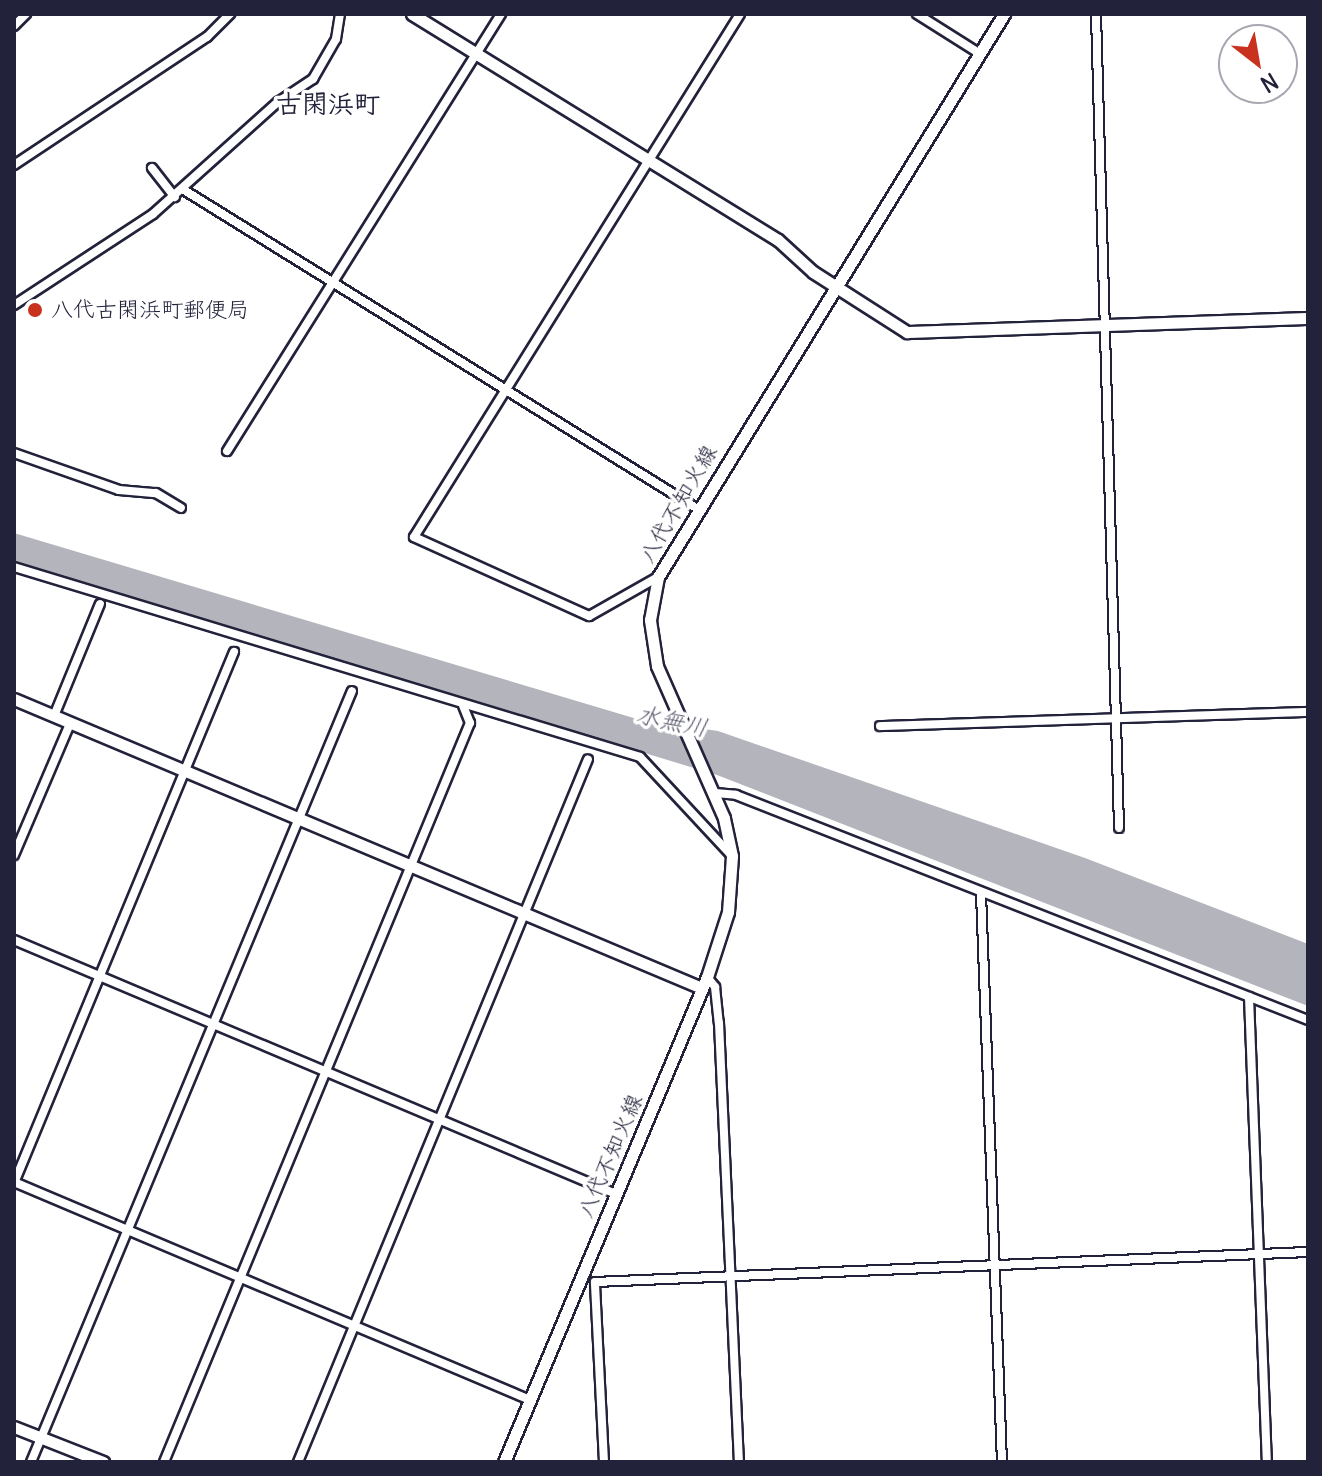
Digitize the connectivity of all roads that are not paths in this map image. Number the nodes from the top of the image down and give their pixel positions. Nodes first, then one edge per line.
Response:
1 (26, 14) edge
2 (230, 14) edge
3 (340, 14) edge
4 (412, 14) edge
5 (501, 14) edge
6 (740, 14) edge
7 (917, 14) edge
8 (1004, 14) edge
9 (1096, 14) edge
10 (14, 26) edge
11 (476, 53) junction
12 (979, 53) junction
13 (650, 161) junction
14 (14, 165) edge
15 (152, 168) dead end
16 (184, 190) junction
17 (175, 197) junction
18 (333, 282) junction
19 (835, 284) junction
20 (14, 305) edge
21 (1308, 318) edge
22 (1101, 326) junction
23 (506, 390) junction
24 (227, 451) dead end
25 (14, 453) edge
26 (181, 508) dead end
27 (696, 508) junction
28 (14, 567) edge
29 (658, 577) junction
30 (100, 604) dead end
31 (234, 652) dead end
32 (352, 691) dead end
33 (14, 699) edge
34 (463, 706) junction
35 (1308, 712) edge
36 (54, 716) junction
37 (1116, 718) junction
38 (70, 724) junction
39 (880, 726) dead end
40 (588, 759) dead end
41 (185, 771) junction
42 (714, 790) junction
43 (300, 818) junction
44 (1119, 828) dead end
45 (14, 855) edge
46 (732, 856) junction
47 (412, 865) junction
48 (981, 893) junction
49 (525, 913) junction
50 (14, 940) edge
51 (100, 975) junction
52 (705, 982) junction
53 (1249, 997) junction
54 (1308, 1020) edge
55 (213, 1024) junction
56 (327, 1071) junction
57 (440, 1121) junction
58 (14, 1182) edge
59 (616, 1194) junction
60 (127, 1229) junction
61 (1308, 1252) edge
62 (1258, 1254) junction
63 (994, 1265) junction
64 (243, 1277) junction
65 (730, 1277) junction
66 (355, 1327) junction
67 (530, 1400) junction
68 (14, 1427) edge
69 (40, 1439) junction
70 (31, 1462) edge
71 (103, 1462) edge
72 (164, 1462) edge
73 (298, 1462) edge
74 (504, 1462) edge
75 (604, 1462) edge
76 (739, 1462) edge
77 (1002, 1462) edge
78 (1267, 1462) edge

1 - 10 street
2 - 14 street
3 - 16 street
4 - 11 main road
5 - 11 street
6 - 13 street
7 - 12 street
8 - 12 main road, 八代不知火線
9 - 22 street
11 - 13 main road
11 - 18 street
12 - 19 main road, 八代不知火線
13 - 19 main road
13 - 23 street
15 - 17 street
16 - 17 street
16 - 18 street
17 - 20 street
18 - 23 street
18 - 24 street
19 - 22 main road
19 - 27 main road, 八代不知火線
21 - 22 main road
22 - 37 street
23 - 27 street
23 - 29 street
25 - 26 street
27 - 29 main road, 八代不知火線
28 - 34 street
29 - 42 main road, 八代不知火線
30 - 36 street
31 - 41 street
32 - 43 street
33 - 36 main road
34 - 46 street
34 - 47 street
35 - 37 street
36 - 38 main road
37 - 39 street
37 - 44 street
38 - 41 main road
38 - 45 street
40 - 49 street
41 - 43 main road
41 - 51 street
42 - 46 main road, 八代不知火線
42 - 48 street
43 - 47 main road
43 - 55 street
46 - 52 main road, 八代不知火線
47 - 49 main road
47 - 56 street
48 - 53 street
48 - 63 street
49 - 52 main road
49 - 57 street
50 - 51 street
51 - 55 street
51 - 58 street
52 - 59 main road, 八代不知火線
52 - 65 street
53 - 54 street
53 - 62 street
55 - 56 street
55 - 60 street
56 - 57 street
56 - 64 street
57 - 59 street
57 - 66 street
58 - 60 street
59 - 67 main road, 八代不知火線
60 - 64 street
60 - 69 street
61 - 62 street
62 - 63 street
62 - 78 street
63 - 65 street
63 - 77 street
64 - 66 street
64 - 72 street
65 - 75 street
65 - 76 street
66 - 67 street
66 - 73 street
67 - 74 main road, 八代不知火線
68 - 69 main road
69 - 70 street
69 - 71 main road

